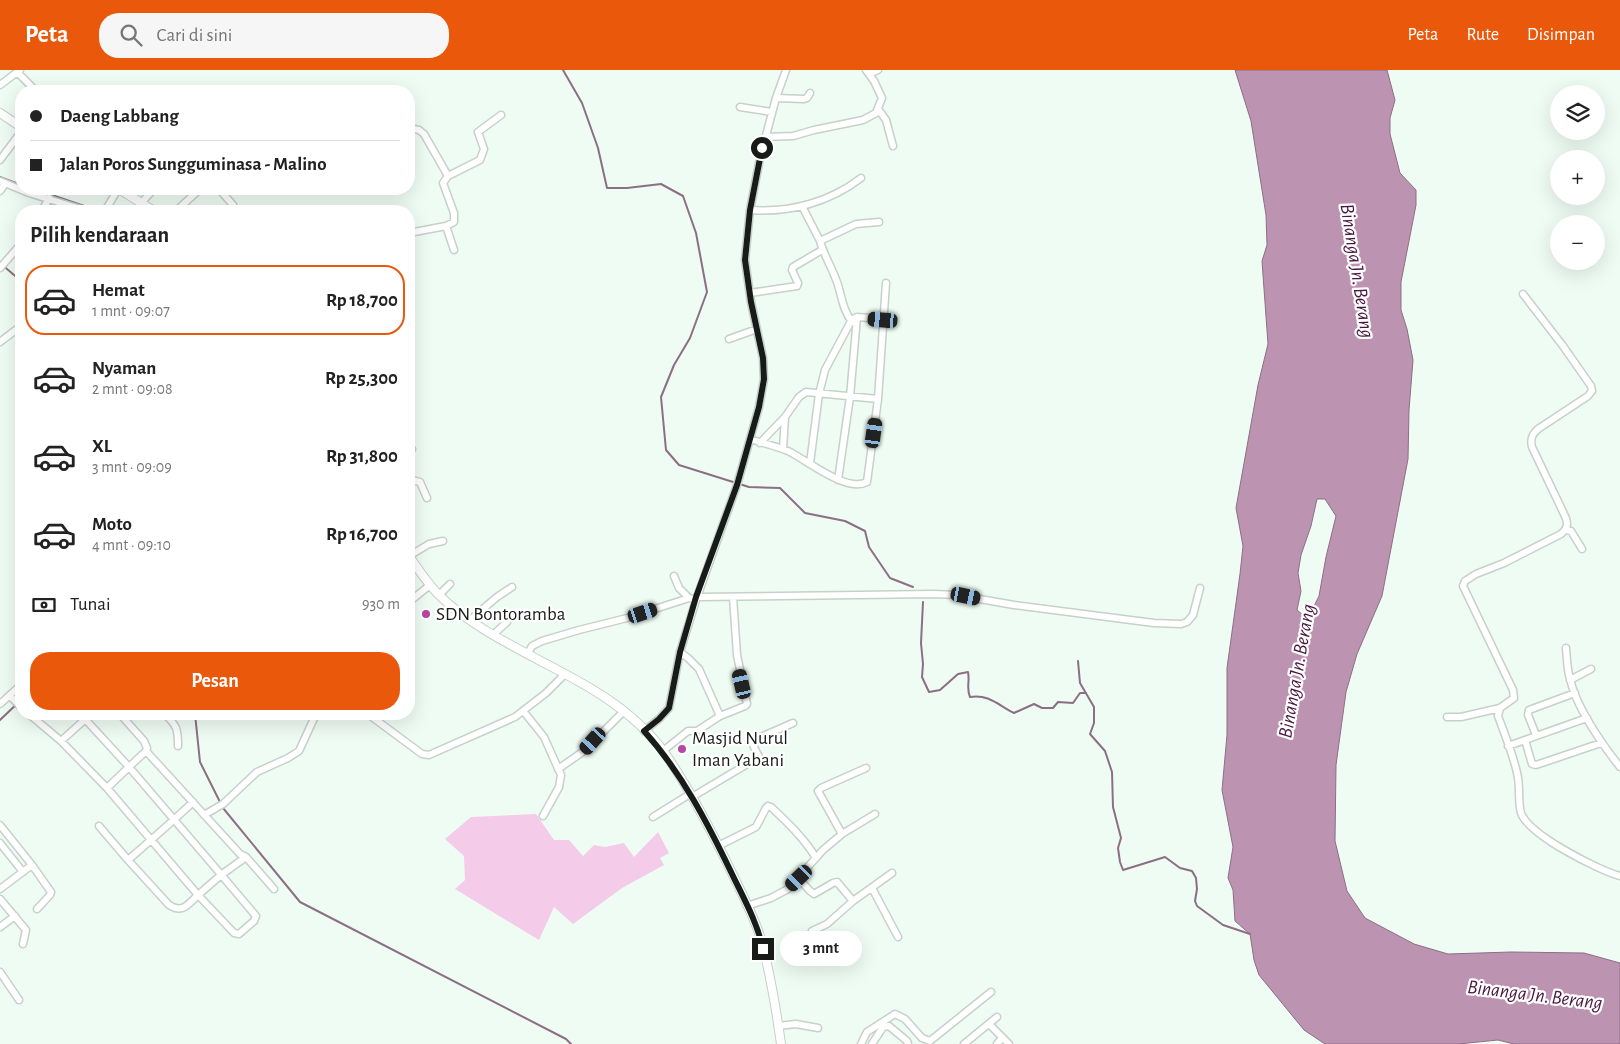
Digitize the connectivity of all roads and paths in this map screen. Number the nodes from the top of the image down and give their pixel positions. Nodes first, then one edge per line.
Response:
1 (786, 70) edge
2 (878, 70) edge
3 (18, 71) edge
4 (867, 72) edge
5 (0, 85) edge
6 (30, 85) edge
7 (810, 92) dead end
8 (776, 98) junction
9 (740, 107) dead end
10 (878, 109) junction
11 (772, 112) junction
12 (0, 114) edge
13 (501, 115) dead end
14 (15, 123) edge
15 (415, 129) edge
16 (765, 137) junction
17 (15, 140) edge
18 (893, 146) dead end
19 (0, 160) edge
20 (448, 176) junction
21 (861, 178) dead end
22 (2, 182) edge
23 (15, 186) edge
24 (0, 191) edge
25 (40, 195) edge
26 (128, 195) edge
27 (148, 195) edge
28 (193, 195) edge
29 (224, 195) edge
30 (49, 198) junction
31 (141, 203) junction
32 (45, 205) edge
33 (69, 205) edge
34 (144, 205) edge
35 (183, 205) edge
36 (233, 205) dead end
37 (802, 206) junction
38 (750, 210) junction
39 (879, 222) dead end
40 (446, 226) junction
41 (415, 232) edge
42 (820, 240) junction
43 (454, 250) dead end
44 (822, 250) junction
45 (15, 251) edge
46 (0, 268) edge
47 (886, 282) dead end
48 (750, 293) junction
49 (1524, 294) dead end
50 (854, 319) junction
51 (883, 320) junction
52 (757, 330) junction
53 (15, 331) edge
54 (729, 339) dead end
55 (0, 342) edge
56 (819, 394) junction
57 (850, 397) junction
58 (878, 399) junction
59 (785, 417) junction
60 (750, 439) junction
61 (760, 443) junction
62 (783, 449) junction
63 (810, 463) junction
64 (838, 480) junction
65 (415, 481) edge
66 (427, 498) dead end
67 (1565, 530) junction
68 (443, 541) dead end
69 (1582, 549) dead end
70 (415, 552) edge
71 (415, 564) edge
72 (674, 576) dead end
73 (450, 584) dead end
74 (430, 585) junction
75 (512, 588) dead end
76 (1200, 588) dead end
77 (439, 595) junction
78 (415, 597) edge
79 (694, 598) junction
80 (734, 598) junction
81 (470, 620) junction
82 (507, 622) dead end
83 (494, 634) junction
84 (1566, 648) dead end
85 (528, 653) junction
86 (684, 655) junction
87 (1591, 669) dead end
88 (565, 674) junction
89 (1570, 680) junction
90 (15, 693) edge
91 (1575, 693) junction
92 (11, 698) junction
93 (15, 702) edge
94 (0, 704) edge
95 (1500, 708) junction
96 (524, 712) junction
97 (623, 712) junction
98 (720, 716) junction
99 (1447, 717) dead end
100 (1587, 718) junction
101 (36, 720) edge
102 (84, 720) edge
103 (86, 720) edge
104 (125, 720) edge
105 (171, 720) edge
106 (313, 720) edge
107 (376, 720) edge
108 (793, 723) dead end
109 (644, 731) junction
110 (1536, 735) junction
111 (1525, 740) junction
112 (61, 741) junction
113 (1601, 743) junction
114 (178, 746) dead end
115 (1508, 746) junction
116 (146, 751) junction
117 (663, 751) junction
118 (129, 767) junction
119 (1620, 767) edge
120 (866, 768) dead end
121 (558, 769) junction
122 (107, 788) junction
123 (691, 796) junction
124 (193, 802) junction
125 (875, 814) dead end
126 (204, 815) junction
127 (543, 816) dead end
128 (653, 816) dead end
129 (174, 819) junction
130 (0, 825) edge
131 (99, 826) dead end
132 (842, 834) junction
133 (151, 840) junction
134 (0, 843) edge
135 (718, 846) junction
136 (246, 857) junction
137 (816, 858) junction
138 (128, 860) junction
139 (32, 865) junction
140 (23, 872) junction
141 (892, 873) dead end
142 (221, 875) junction
143 (1620, 876) edge
144 (799, 878) junction
145 (274, 888) dead end
146 (872, 888) junction
147 (0, 889) edge
148 (198, 894) junction
149 (0, 899) edge
150 (852, 901) junction
151 (747, 906) junction
152 (37, 909) dead end
153 (15, 916) junction
154 (0, 926) edge
155 (812, 931) dead end
156 (898, 937) dead end
157 (22, 944) dead end
158 (0, 972) edge
159 (991, 992) dead end
160 (19, 1000) dead end
161 (997, 1017) dead end
162 (989, 1024) junction
163 (778, 1026) junction
164 (818, 1028) dead end
165 (1002, 1038) junction
166 (781, 1044) edge
167 (861, 1044) edge
168 (872, 1044) edge
169 (908, 1044) edge
170 (964, 1044) edge
171 (996, 1044) edge
172 (1009, 1044) edge

1 - 8 street
2 - 4 street
3 - 5 street
3 - 6 street
4 - 10 street
7 - 8 street
8 - 11 street
9 - 11 street
10 - 16 street
10 - 18 street
11 - 16 street
12 - 14 main road
13 - 20 street
15 - 20 street
16 - 38 street
17 - 19 street
20 - 40 street
21 - 37 street
22 - 23 street
22 - 24 street
25 - 30 street
26 - 31 main road
27 - 31 street
28 - 35 street
29 - 36 street
30 - 32 street
30 - 33 street
31 - 34 main road
37 - 38 street
37 - 42 street
38 - 48 street
39 - 42 street
40 - 41 street
40 - 43 street
42 - 44 street
44 - 48 street
44 - 50 street
45 - 46 street
47 - 51 street
48 - 52 street
49 - 67 street
50 - 51 street
50 - 56 street
50 - 57 street
51 - 58 street
52 - 54 street
52 - 60 street
53 - 55 street
56 - 57 street
56 - 59 street
56 - 63 street
57 - 58 street
57 - 64 street
58 - 64 street
59 - 61 street
59 - 62 street
60 - 61 street
60 - 79 street
61 - 62 street
62 - 63 street
63 - 64 street
65 - 66 street
67 - 69 street
67 - 95 street
68 - 70 street
71 - 74 main road
72 - 79 street
73 - 77 street
74 - 77 main road
74 - 78 street
75 - 81 street
76 - 80 street
77 - 81 main road
79 - 80 street
79 - 85 street
79 - 86 street
80 - 98 street
81 - 83 main road
82 - 83 street
83 - 85 main road
84 - 89 street
85 - 88 main road
86 - 98 street
86 - 109 street
87 - 89 street
88 - 96 street
88 - 97 main road
89 - 91 street
90 - 92 street
91 - 100 street
91 - 110 street
92 - 93 street
92 - 94 street
95 - 99 street
95 - 115 street
96 - 107 street
96 - 121 street
97 - 109 main road
97 - 121 street
98 - 117 street
100 - 110 street
100 - 113 street
101 - 112 street
102 - 112 street
103 - 118 street
104 - 116 street
105 - 114 street
106 - 126 street
108 - 123 street
109 - 117 main road
110 - 111 street
111 - 113 street
111 - 115 street
112 - 122 street
113 - 119 street
115 - 143 street
116 - 118 street
116 - 124 street
117 - 123 main road
118 - 122 street
118 - 129 street
120 - 132 street
121 - 127 street
122 - 133 street
123 - 128 street
123 - 135 main road
124 - 126 street
124 - 129 street
125 - 132 street
126 - 136 street
129 - 133 street
129 - 142 street
130 - 139 street
131 - 138 street
132 - 137 street
133 - 138 street
133 - 148 street
134 - 140 street
135 - 137 street
135 - 151 main road
136 - 142 street
136 - 145 street
137 - 144 street
138 - 148 street
139 - 140 street
139 - 152 street
140 - 147 street
141 - 146 street
142 - 148 street
142 - 148 street
144 - 150 street
144 - 151 street
146 - 150 street
146 - 156 street
149 - 153 street
150 - 155 street
151 - 163 main road
153 - 154 street
153 - 157 street
158 - 160 street
159 - 167 street
161 - 162 street
162 - 165 street
162 - 170 street
163 - 164 street
163 - 166 main road
165 - 171 street
165 - 172 street
168 - 169 street

